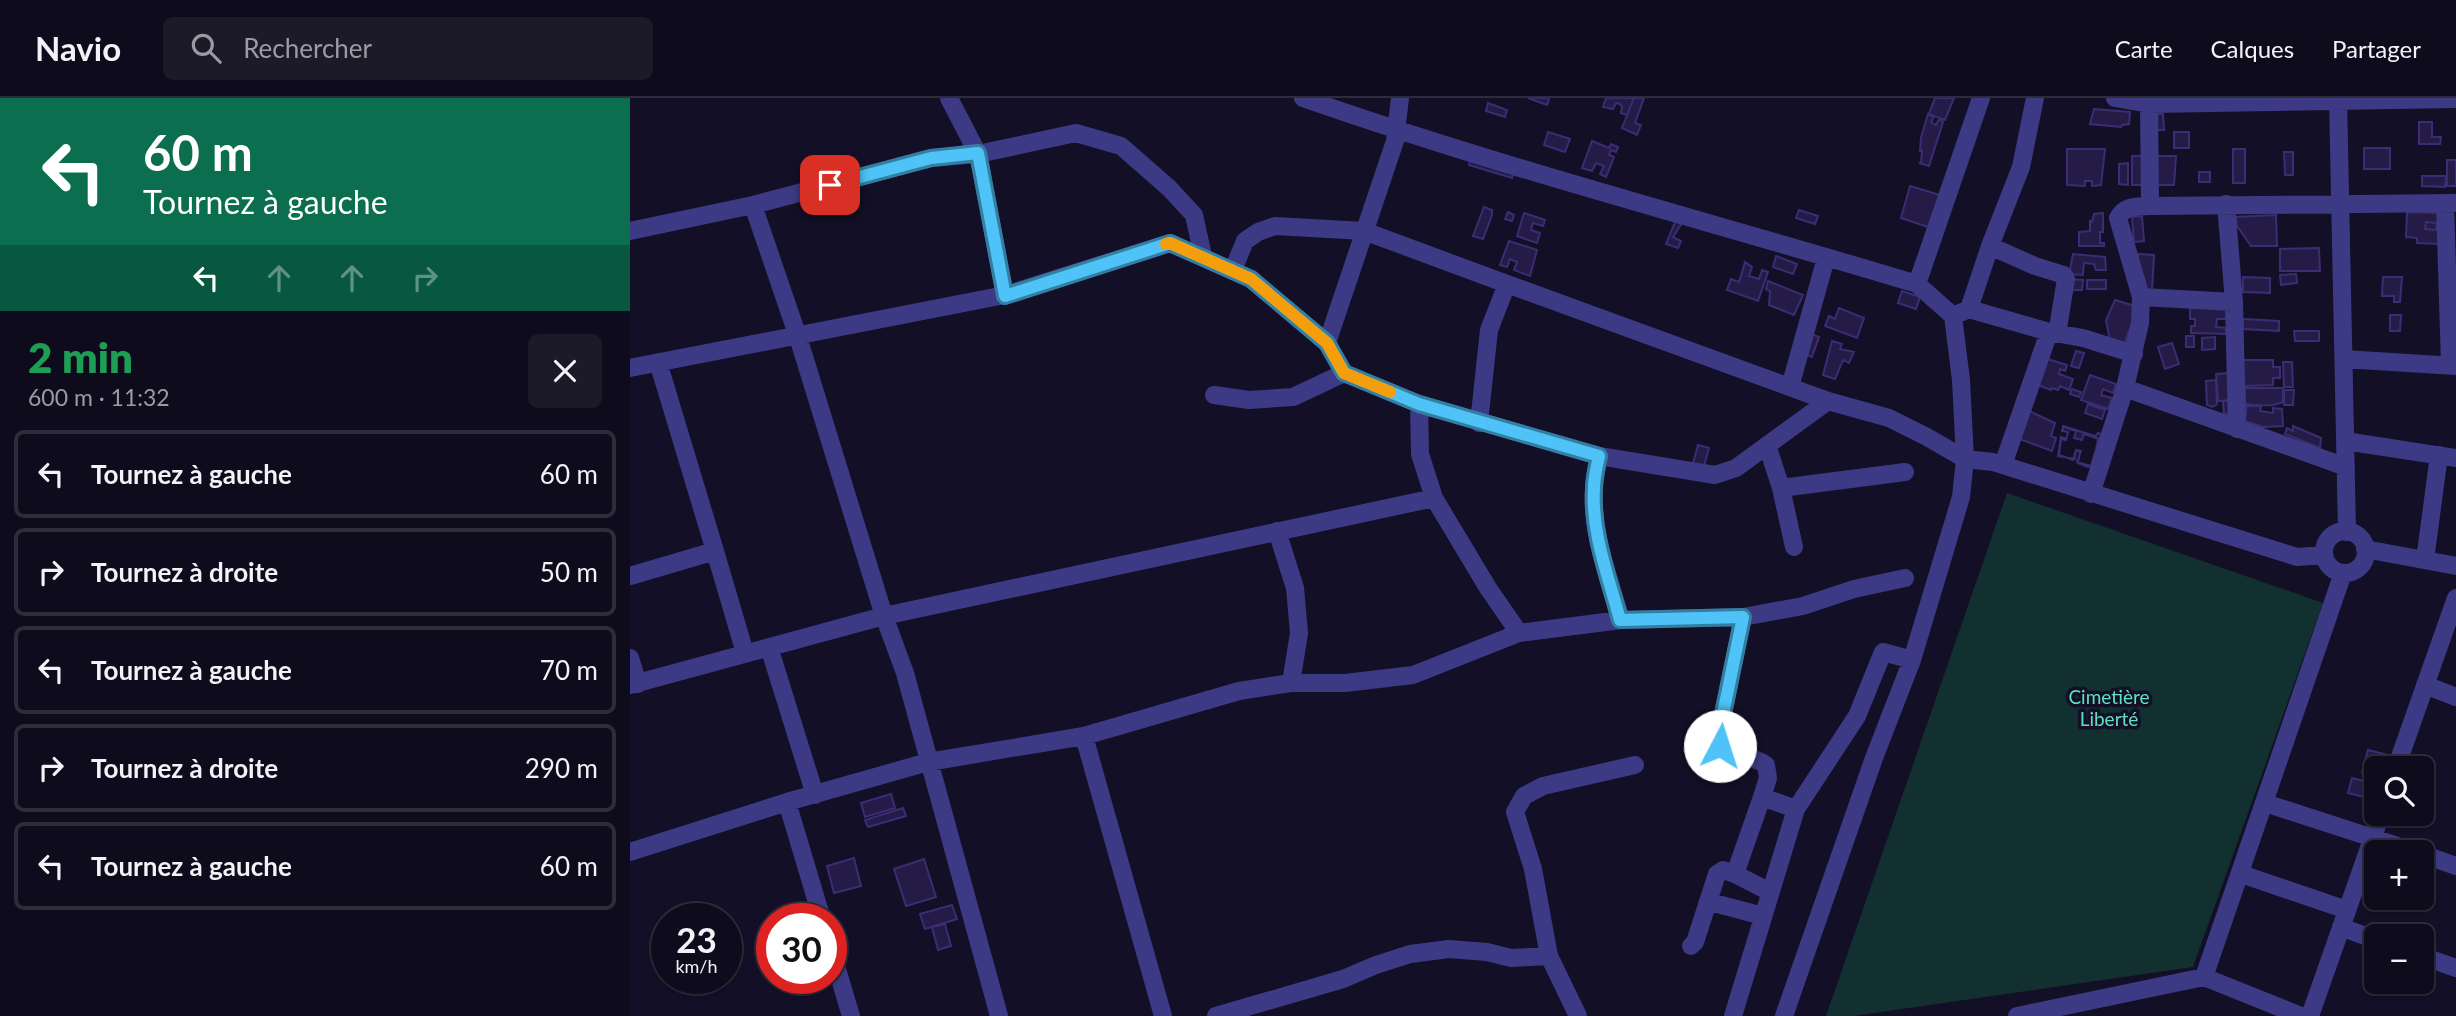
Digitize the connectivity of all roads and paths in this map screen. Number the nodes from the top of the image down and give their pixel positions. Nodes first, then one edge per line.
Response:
1 (949, 98) edge
2 (1303, 98) edge
3 (1400, 98) edge
4 (1981, 98) edge
5 (2035, 98) edge
6 (2115, 98) edge
7 (2338, 99) edge
8 (2456, 99) edge
9 (2149, 104) junction
10 (1398, 131) junction
11 (978, 153) junction
12 (2451, 203) edge
13 (2226, 204) junction
14 (2340, 204) junction
15 (753, 205) junction
16 (2150, 206) junction
17 (630, 231) edge
18 (1364, 231) junction
19 (1990, 246) junction
20 (1203, 256) junction
21 (1826, 258) junction
22 (1233, 270) junction
23 (1507, 284) junction
24 (1917, 285) junction
25 (1005, 296) junction
26 (2141, 297) junction
27 (2234, 302) junction
28 (2453, 310) edge
29 (1961, 312) junction
30 (2053, 333) junction
31 (798, 337) junction
32 (1327, 343) junction
33 (2134, 354) junction
34 (2344, 359) junction
35 (658, 362) junction
36 (2453, 365) edge
37 (630, 368) edge
38 (1344, 373) junction
39 (1790, 387) junction
40 (2124, 388) junction
41 (1214, 395) dead end
42 (1828, 401) junction
43 (1419, 404) junction
44 (1479, 423) junction
45 (2237, 429) junction
46 (2346, 441) junction
47 (1767, 445) junction
48 (1599, 456) junction
49 (2448, 456) edge
50 (1965, 459) junction
51 (2003, 466) junction
52 (2346, 467) junction
53 (1905, 472) dead end
54 (1781, 488) junction
55 (2091, 494) junction
56 (1434, 498) junction
57 (1277, 531) junction
58 (2347, 531) junction
59 (1794, 547) dead end
60 (2365, 549) junction
61 (715, 551) junction
62 (2324, 555) junction
63 (2425, 560) junction
64 (2456, 566) edge
65 (2343, 573) junction
66 (630, 576) edge
67 (1905, 578) dead end
68 (2456, 598) edge
69 (884, 616) junction
70 (1743, 617) junction
71 (1620, 620) junction
72 (1519, 633) junction
73 (769, 647) junction
74 (746, 653) junction
75 (630, 658) edge
76 (1912, 660) junction
77 (1291, 683) junction
78 (634, 684) edge
79 (2424, 685) junction
80 (2456, 697) edge
81 (1084, 736) junction
82 (2400, 756) edge
83 (928, 762) junction
84 (1635, 765) dead end
85 (815, 795) junction
86 (1762, 797) junction
87 (787, 802) junction
88 (2265, 803) junction
89 (1796, 809) junction
90 (2376, 826) edge
91 (2372, 838) junction
92 (2378, 840) edge
93 (630, 852) edge
94 (2434, 858) edge
95 (2456, 866) edge
96 (1735, 874) junction
97 (2241, 874) junction
98 (1770, 892) junction
99 (1710, 902) junction
100 (817, 903) edge
101 (2347, 910) junction
102 (1763, 916) junction
103 (2341, 927) junction
104 (2364, 936) edge
105 (1691, 946) dead end
106 (1549, 956) junction
107 (2434, 960) edge
108 (2456, 968) edge
109 (2204, 977) junction
110 (844, 994) edge
111 (2045, 1014) edge
112 (851, 1016) edge
113 (999, 1016) edge
114 (1163, 1016) edge
115 (1216, 1016) edge
116 (1578, 1016) edge
117 (1733, 1016) edge
118 (1784, 1016) edge
119 (2017, 1016) edge
120 (2301, 1016) edge
121 (2310, 1016) edge

1 - 11 street
2 - 10 street
3 - 10 street
4 - 24 street
5 - 19 street
6 - 9 street
7 - 8 street
7 - 9 street
7 - 14 street
9 - 16 street
10 - 18 street
10 - 21 street
11 - 15 street
11 - 20 street
11 - 25 street
12 - 14 street
12 - 28 street
13 - 14 street
13 - 16 street
13 - 27 street
14 - 34 street
15 - 17 street
15 - 31 street
16 - 26 street
18 - 22 street
18 - 23 street
18 - 32 street
19 - 29 street
19 - 30 street
20 - 22 street
20 - 25 street
21 - 24 street
21 - 39 street
22 - 32 street
23 - 39 street
23 - 44 street
24 - 29 street
25 - 31 street
26 - 27 street
26 - 33 street
27 - 45 street
28 - 36 street
29 - 30 street
29 - 50 street
30 - 33 street
30 - 51 street
31 - 35 street
31 - 69 street
32 - 38 street
33 - 40 street
34 - 36 street
34 - 46 street
35 - 37 street
35 - 61 street
38 - 41 street
38 - 43 street
39 - 42 street
40 - 45 street
40 - 55 street
42 - 47 street
42 - 50 street
43 - 44 street
43 - 56 street
44 - 48 street
45 - 52 street
46 - 49 street
46 - 52 street
47 - 48 street
47 - 54 street
48 - 71 street
49 - 63 street
50 - 51 street
50 - 76 street
51 - 55 street
52 - 58 street
53 - 54 street
54 - 59 street
55 - 62 street
56 - 57 street
56 - 72 street
57 - 69 street
57 - 77 street
58 - 60 street
58 - 62 street
60 - 63 street
60 - 65 street
61 - 66 street
61 - 74 street
62 - 65 street
63 - 64 street
65 - 88 street
67 - 70 street
68 - 79 street
69 - 73 street
69 - 83 street
70 - 71 street
70 - 86 street
71 - 72 street
72 - 77 street
73 - 74 street
73 - 85 street
74 - 78 street
75 - 78 street
76 - 89 street
76 - 118 street
77 - 81 street
79 - 80 street
79 - 82 street
81 - 83 street
81 - 114 street
83 - 85 street
83 - 113 street
84 - 106 street
85 - 87 street
86 - 89 street
86 - 96 street
87 - 93 street
87 - 100 street
88 - 91 street
88 - 97 street
89 - 98 street
90 - 91 street
91 - 92 street
91 - 101 street
94 - 95 street
96 - 98 street
96 - 99 street
97 - 101 street
97 - 109 street
98 - 102 street
99 - 102 street
99 - 105 street
101 - 103 street
102 - 117 street
103 - 104 street
103 - 121 street
106 - 115 street
106 - 116 street
107 - 108 street
109 - 111 street
109 - 120 street
110 - 112 street
111 - 119 street

